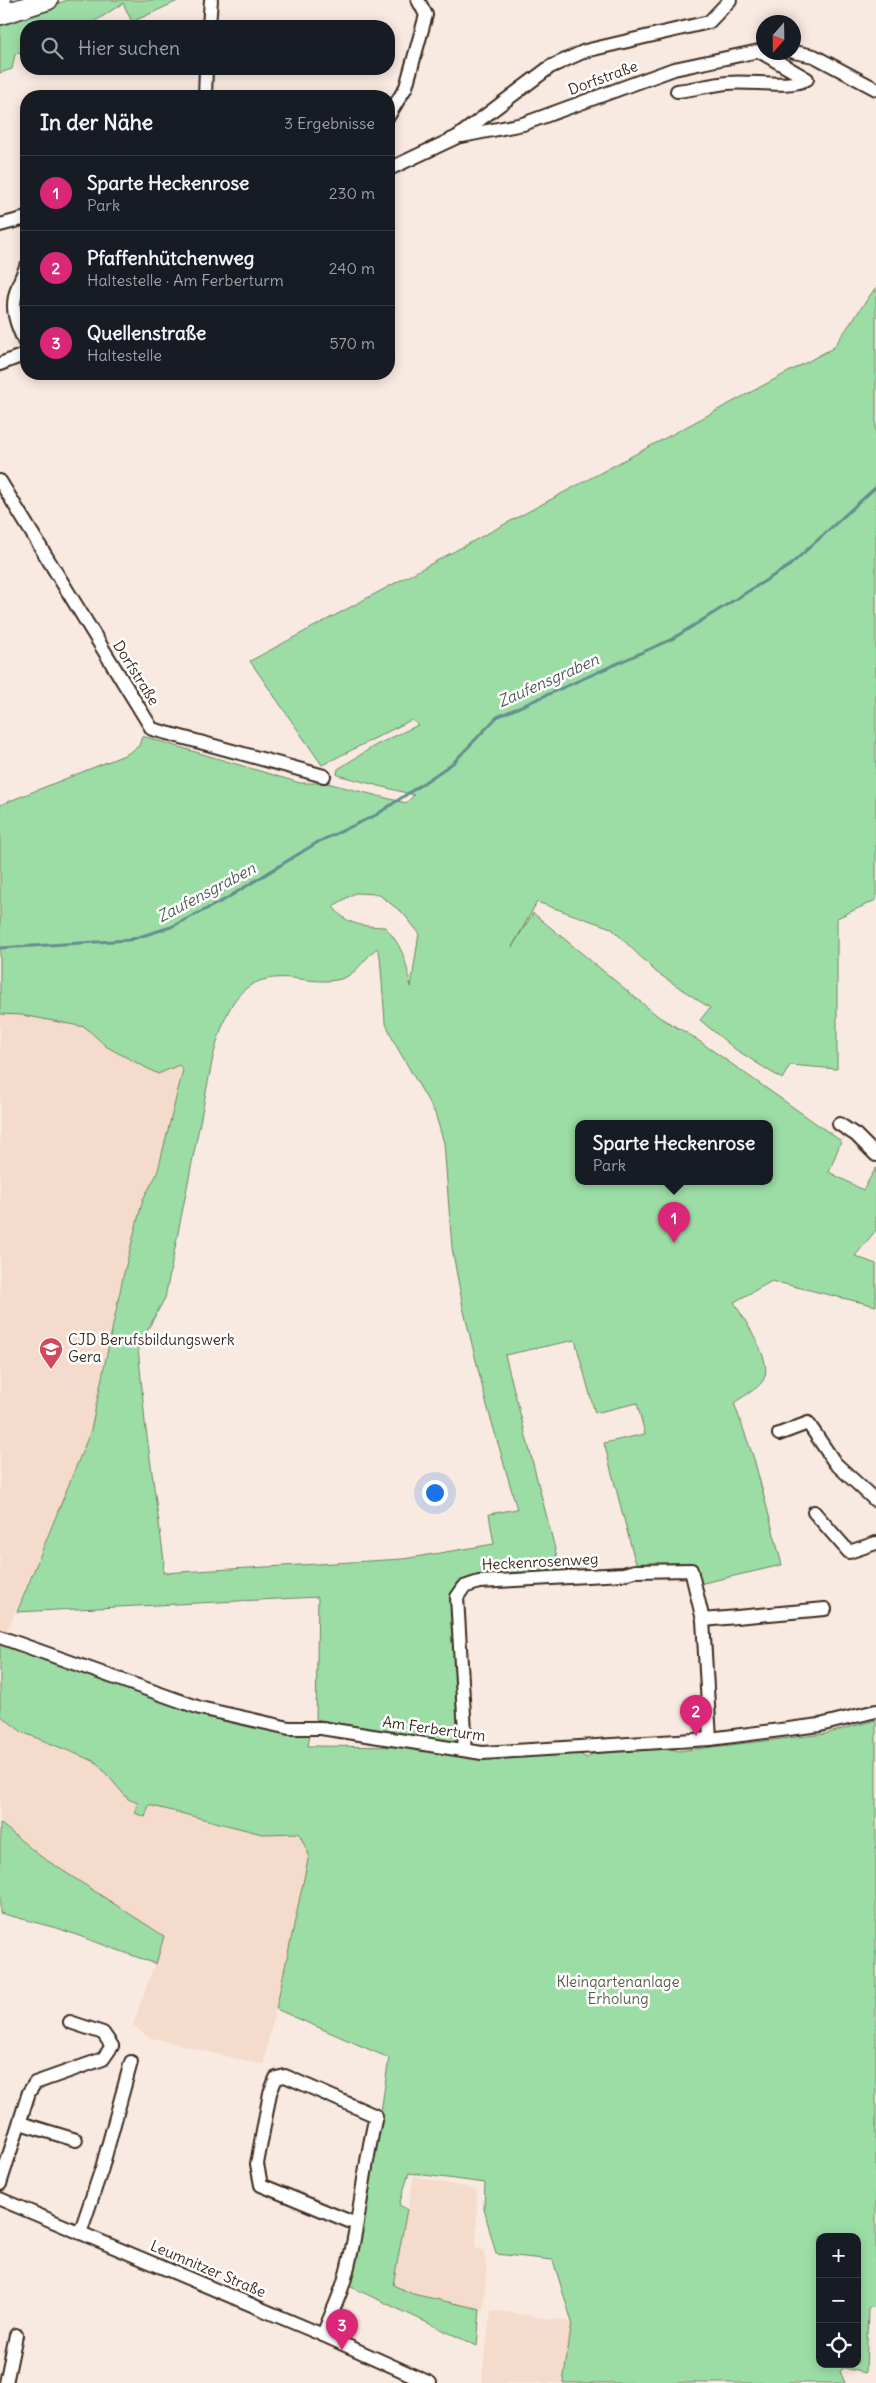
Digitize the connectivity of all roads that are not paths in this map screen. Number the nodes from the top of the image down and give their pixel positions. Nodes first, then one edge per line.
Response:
1 (48, 0) edge
2 (211, 0) edge
3 (418, 0) edge
4 (730, 0) edge
5 (0, 15) edge
6 (209, 20) edge
7 (756, 52) edge
8 (801, 53) edge
9 (776, 60) edge
10 (206, 75) edge
11 (876, 89) edge
12 (205, 90) edge
13 (677, 91) dead end
14 (395, 105) edge
15 (458, 137) junction
16 (395, 166) edge
17 (20, 220) edge
18 (0, 225) edge
19 (20, 281) edge
20 (20, 332) edge
21 (20, 356) edge
22 (0, 364) edge
23 (0, 481) edge
24 (324, 776) dead end
25 (839, 1124) dead end
26 (876, 1156) edge
27 (779, 1434) dead end
28 (876, 1501) edge
29 (814, 1512) dead end
30 (876, 1543) edge
31 (825, 1609) dead end
32 (703, 1620) junction
33 (0, 1638) edge
34 (876, 1711) edge
35 (710, 1739) junction
36 (464, 1750) junction
37 (70, 2022) dead end
38 (131, 2062) dead end
39 (20, 2123) junction
40 (76, 2140) dead end
41 (0, 2184) edge
42 (0, 2199) edge
43 (356, 2224) junction
44 (80, 2233) junction
45 (323, 2335) junction
46 (16, 2336) dead end
47 (428, 2382) edge
48 (6, 2383) edge

1 - 5 main road
2 - 6 street
3 - 14 street
4 - 15 street, Dorfstraße
7 - 15 street, Dorfstraße
8 - 11 street
9 - 13 street, Dorfstraße
10 - 12 street
15 - 16 street, Dorfstraße
17 - 18 street
19 - 20 street
21 - 22 street
23 - 24 street, Dorfstraße
25 - 26 street
27 - 28 street
29 - 30 street
31 - 32 street
32 - 35 street
32 - 36 street, Heckenrosenweg
33 - 36 street, Am Ferberturm
34 - 35 street, Am Ferberturm
35 - 36 street, Am Ferberturm
37 - 39 street
38 - 44 street
39 - 40 street
39 - 41 street
42 - 44 street, Leumnitzer Straße
43 - 43 street
43 - 45 street
44 - 45 street, Leumnitzer Straße
45 - 47 street, Leumnitzer Straße
46 - 48 street

